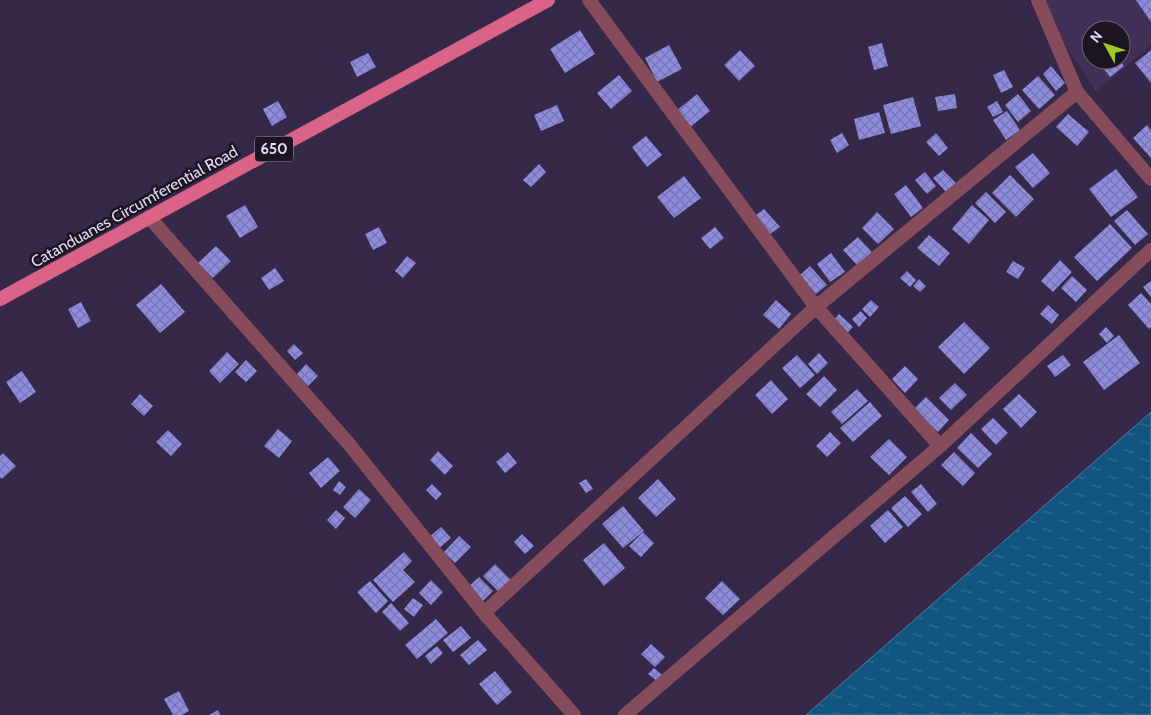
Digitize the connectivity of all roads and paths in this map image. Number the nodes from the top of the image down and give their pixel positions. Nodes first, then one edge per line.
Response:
1 (548, 0) edge
2 (589, 0) edge
3 (1038, 0) edge
4 (1077, 92) junction
5 (1151, 179) edge
6 (149, 217) junction
7 (1151, 250) edge
8 (0, 299) edge
9 (816, 307) junction
10 (940, 446) junction
11 (484, 613) junction
12 (574, 715) edge
13 (625, 715) edge

1 - 6 main road, Catanduanes Circumferential Road / 650
2 - 9 street
3 - 4 street
4 - 5 street
4 - 9 street
6 - 8 main road, Catanduanes Circumferential Road / 650
6 - 11 street
7 - 10 street
9 - 10 street
9 - 11 street
10 - 13 street
11 - 12 street

